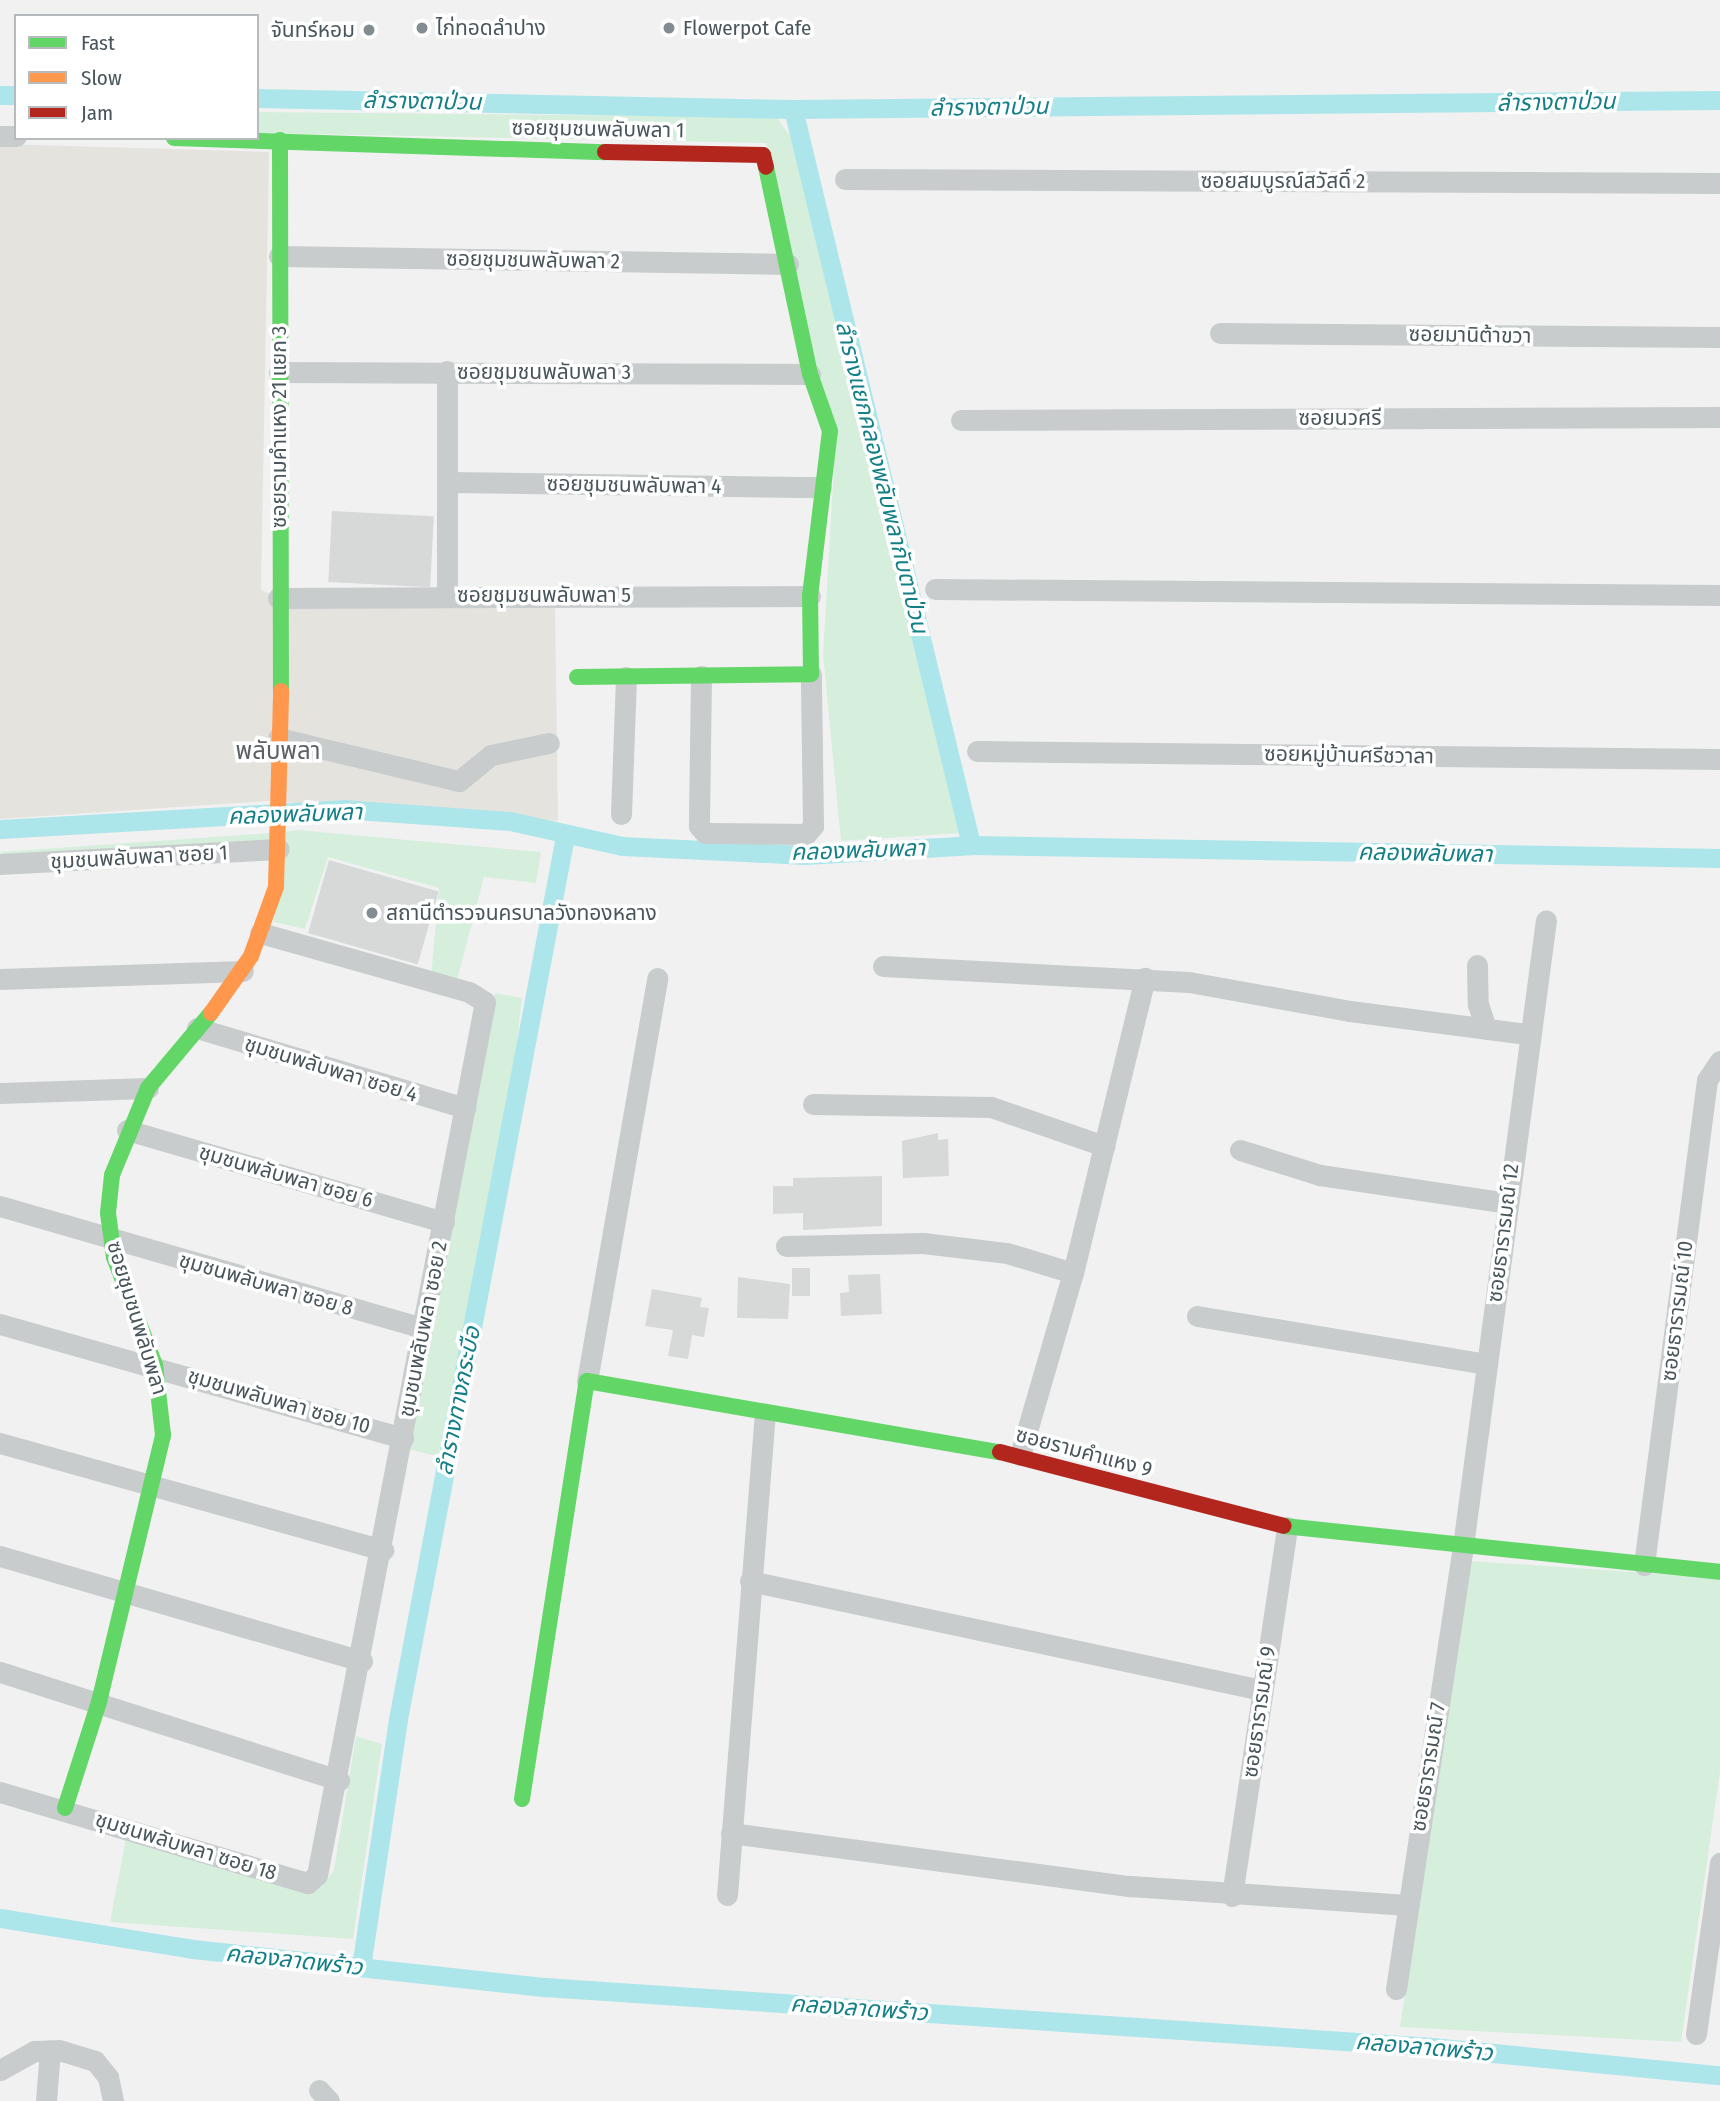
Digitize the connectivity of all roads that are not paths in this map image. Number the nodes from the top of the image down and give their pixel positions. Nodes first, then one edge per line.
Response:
1 (259, 140) edge
2 (280, 140) junction
3 (845, 179) dead end
4 (1720, 183) edge
5 (279, 256) junction
6 (788, 264) junction
7 (1220, 333) dead end
8 (1720, 337) edge
9 (447, 371) junction
10 (279, 372) junction
11 (810, 374) junction
12 (1720, 417) edge
13 (961, 420) dead end
14 (448, 482) junction
15 (821, 487) junction
16 (935, 589) dead end
17 (447, 594) junction
18 (1720, 595) edge
19 (810, 596) junction
20 (278, 598) junction
21 (811, 674) junction
22 (701, 676) junction
23 (577, 677) dead end
24 (626, 677) junction
25 (278, 738) junction
26 (550, 743) dead end
27 (977, 751) dead end
28 (1720, 759) edge
29 (621, 814) dead end
30 (281, 821) joint
31 (279, 849) junction
32 (0, 864) edge
33 (1546, 920) dead end
34 (260, 933) junction
35 (1477, 965) dead end
36 (883, 966) dead end
37 (243, 971) junction
38 (657, 978) dead end
39 (1145, 978) junction
40 (0, 979) edge
41 (197, 1028) junction
42 (1486, 1029) junction
43 (1528, 1034) junction
44 (1720, 1061) edge
45 (148, 1088) junction
46 (0, 1093) edge
47 (813, 1104) dead end
48 (465, 1108) junction
49 (127, 1130) junction
50 (1104, 1146) junction
51 (1240, 1150) dead end
52 (1507, 1203) junction
53 (0, 1206) edge
54 (444, 1222) junction
55 (111, 1236) junction
56 (786, 1247) dead end
57 (1073, 1273) junction
58 (1197, 1316) dead end
59 (0, 1324) edge
60 (422, 1328) junction
61 (1487, 1364) junction
62 (155, 1365) junction
63 (587, 1381) junction
64 (765, 1415) junction
65 (403, 1438) junction
66 (0, 1443) edge
67 (1020, 1455) junction
68 (152, 1485) junction
69 (1287, 1527) junction
70 (1462, 1546) junction
71 (383, 1550) junction
72 (0, 1556) edge
73 (1644, 1565) junction
74 (1720, 1573) edge
75 (750, 1581) junction
76 (127, 1593) junction
77 (362, 1661) junction
78 (0, 1672) edge
79 (1262, 1689) junction
80 (99, 1702) junction
81 (339, 1780) junction
82 (0, 1792) edge
83 (522, 1800) dead end
84 (65, 1808) junction
85 (731, 1833) junction
86 (1720, 1863) edge
87 (308, 1883) joint
88 (727, 1895) dead end
89 (1232, 1896) junction
90 (1407, 1905) junction
91 (1396, 1989) dead end
92 (1696, 2034) dead end
93 (50, 2050) junction
94 (0, 2070) edge
95 (46, 2101) edge
96 (113, 2101) edge

1 - 2 street
2 - 5 street, ซอยรามคำแหง 21 แยก 3
2 - 6 street, ซอยชุมชนพลับพลา 1
3 - 4 street, ซอยสมบูรณ์สวัสดิ์ 2
5 - 6 street, ซอยชุมชนพลับพลา 2
5 - 10 street, ซอยรามคำแหง 21 แยก 3
6 - 11 street
7 - 8 street, ซอยมานิต้าขวา
9 - 10 street, ซอยชุมชนพลับพลา 3
9 - 11 street, ซอยชุมชนพลับพลา 3
9 - 14 street
10 - 20 street, ซอยรามคำแหง 21 แยก 3
11 - 15 street
12 - 13 street, ซอยนวศรี
14 - 15 street, ซอยชุมชนพลับพลา 4
14 - 17 street
15 - 19 street
16 - 18 street
17 - 19 street, ซอยชุมชนพลับพลา 5
17 - 20 street, ซอยชุมชนพลับพลา 5
19 - 21 street
20 - 25 street, ซอยรามคำแหง 21 แยก 3
21 - 22 street
21 - 22 street
22 - 24 street
23 - 24 street
24 - 29 street
25 - 26 street
25 - 30 street, ซอยรามคำแหง 21 แยก 3
27 - 28 street, ซอยหมู่บ้านศรีชวาลา
30 - 31 street, ซอยชุมชนพลับพลา
31 - 32 street, ชุมชนพลับพลา ซอย 1
31 - 34 street, ซอยชุมชนพลับพลา
33 - 43 street, ซอยธารารมณ์ 12
34 - 37 street, ซอยชุมชนพลับพลา
34 - 48 street, ชุมชนพลับพลา ซอย 2
35 - 42 street
36 - 39 street
37 - 40 street
37 - 41 street, ซอยชุมชนพลับพลา
38 - 63 street
39 - 42 street
39 - 50 street
41 - 45 street, ซอยชุมชนพลับพลา
41 - 48 street, ชุมชนพลับพลา ซอย 4
42 - 43 street
43 - 52 street, ซอยธารารมณ์ 12
44 - 73 street, ซอยธารารมณ์ 10
45 - 46 street
45 - 49 street, ซอยชุมชนพลับพลา
47 - 50 street
48 - 54 street, ชุมชนพลับพลา ซอย 2
49 - 54 street, ชุมชนพลับพลา ซอย 6
49 - 55 street, ซอยชุมชนพลับพลา
50 - 57 street
51 - 52 street
52 - 61 street, ซอยธารารมณ์ 12
53 - 55 street, ชุมชนพลับพลา ซอย 8
54 - 60 street, ชุมชนพลับพลา ซอย 2
55 - 60 street, ชุมชนพลับพลา ซอย 8
55 - 62 street, ซอยชุมชนพลับพลา
56 - 57 street
57 - 67 street
58 - 61 street
59 - 62 street, ชุมชนพลับพลา ซอย 10
60 - 65 street, ชุมชนพลับพลา ซอย 2
61 - 70 street, ซอยธารารมณ์ 12
62 - 65 street, ชุมชนพลับพลา ซอย 10
62 - 68 street, ซอยชุมชนพลับพลา
63 - 64 street, ซอยรามคำแหง 9
63 - 83 street
64 - 67 street, ซอยรามคำแหง 9
64 - 75 street
65 - 71 street, ชุมชนพลับพลา ซอย 2
66 - 68 street
67 - 69 street, ซอยรามคำแหง 9
68 - 71 street
68 - 76 street, ซอยชุมชนพลับพลา
69 - 70 street, ซอยรามคำแหง 9
69 - 79 street, ซอยธารารมณ์ 9
70 - 73 street, ซอยรามคำแหง 9
70 - 90 street, ซอยธารารมณ์ 7
71 - 77 street, ชุมชนพลับพลา ซอย 2
72 - 76 street
73 - 74 street, ซอยรามคำแหง 9
75 - 79 street
75 - 85 street
76 - 77 street
76 - 80 street, ซอยชุมชนพลับพลา
77 - 81 street, ชุมชนพลับพลา ซอย 2
78 - 80 street
79 - 89 street, ซอยธารารมณ์ 9
80 - 81 street
80 - 84 street, ซอยชุมชนพลับพลา
81 - 87 street, ชุมชนพลับพลา ซอย 2
82 - 84 street, ชุมชนพลับพลา ซอย 18
84 - 87 street, ชุมชนพลับพลา ซอย 18
85 - 88 street
85 - 89 street
86 - 92 street
89 - 90 street
90 - 91 street, ซอยธารารมณ์ 7
93 - 94 street
93 - 95 street
93 - 96 street

